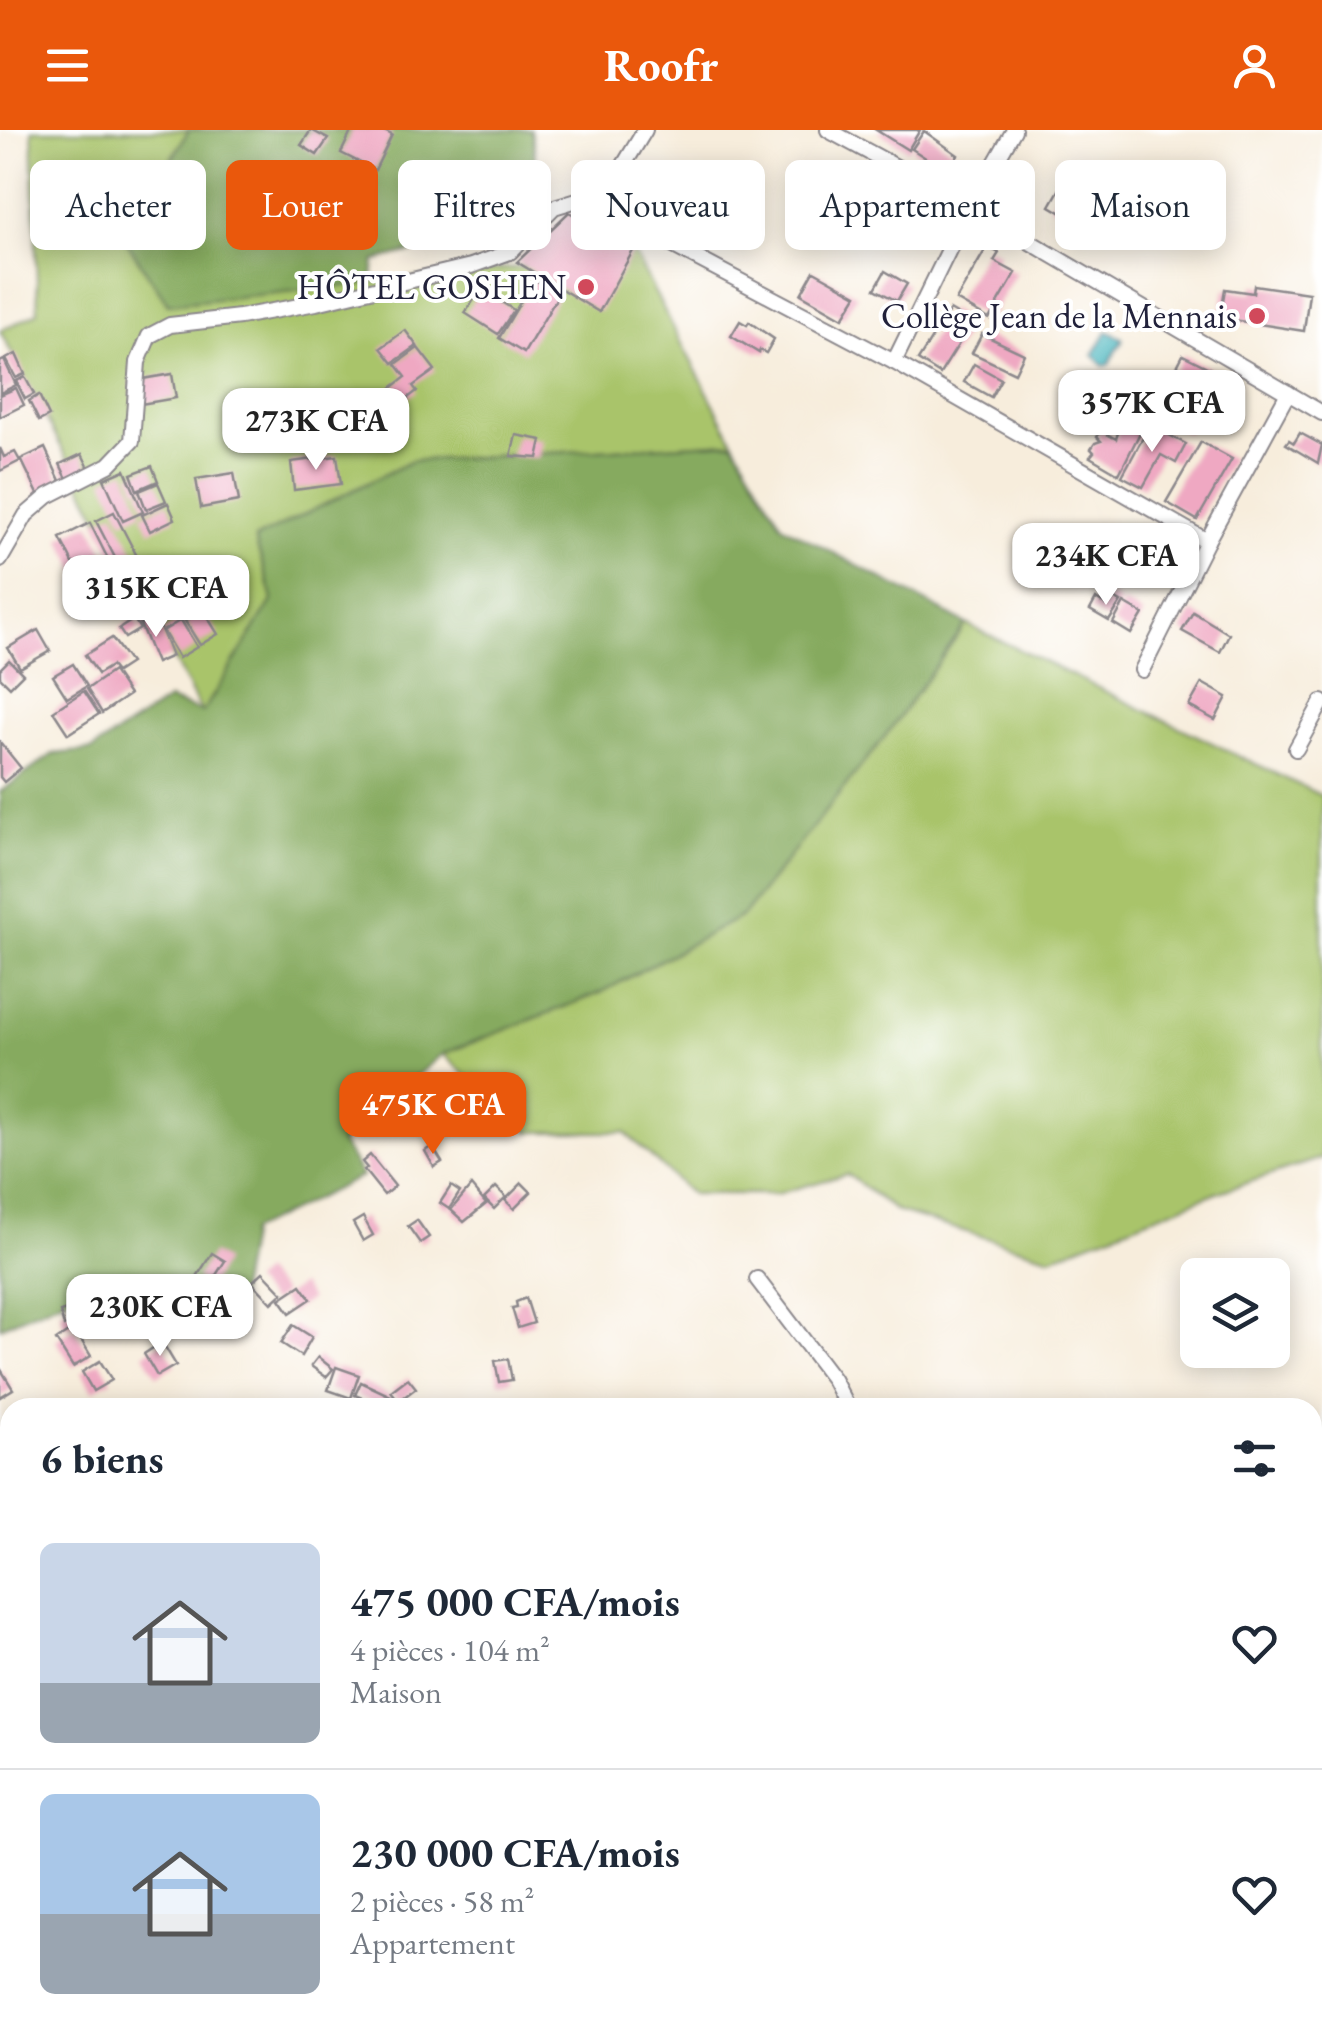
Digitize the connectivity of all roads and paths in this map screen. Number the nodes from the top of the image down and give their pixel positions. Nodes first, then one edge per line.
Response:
1 (646, 130) edge
2 (828, 130) edge
3 (1014, 130) edge
4 (627, 160) edge
5 (883, 160) edge
6 (997, 160) edge
7 (571, 202) edge
8 (1035, 246) edge
9 (680, 250) edge
10 (949, 250) edge
11 (894, 362) junction
12 (1288, 393) junction
13 (1322, 413) edge
14 (1207, 541) junction
15 (5, 542) edge
16 (0, 560) edge
17 (1142, 670) dead end
18 (1322, 702) edge
19 (1296, 750) dead end
20 (757, 1279) dead end
21 (842, 1398) edge

1 - 4 street
2 - 5 street
3 - 6 street
7 - 15 street
8 - 12 street
9 - 11 street
10 - 11 street
11 - 14 street
12 - 13 street
12 - 14 street
14 - 17 street
15 - 16 street
18 - 19 street
20 - 21 street

